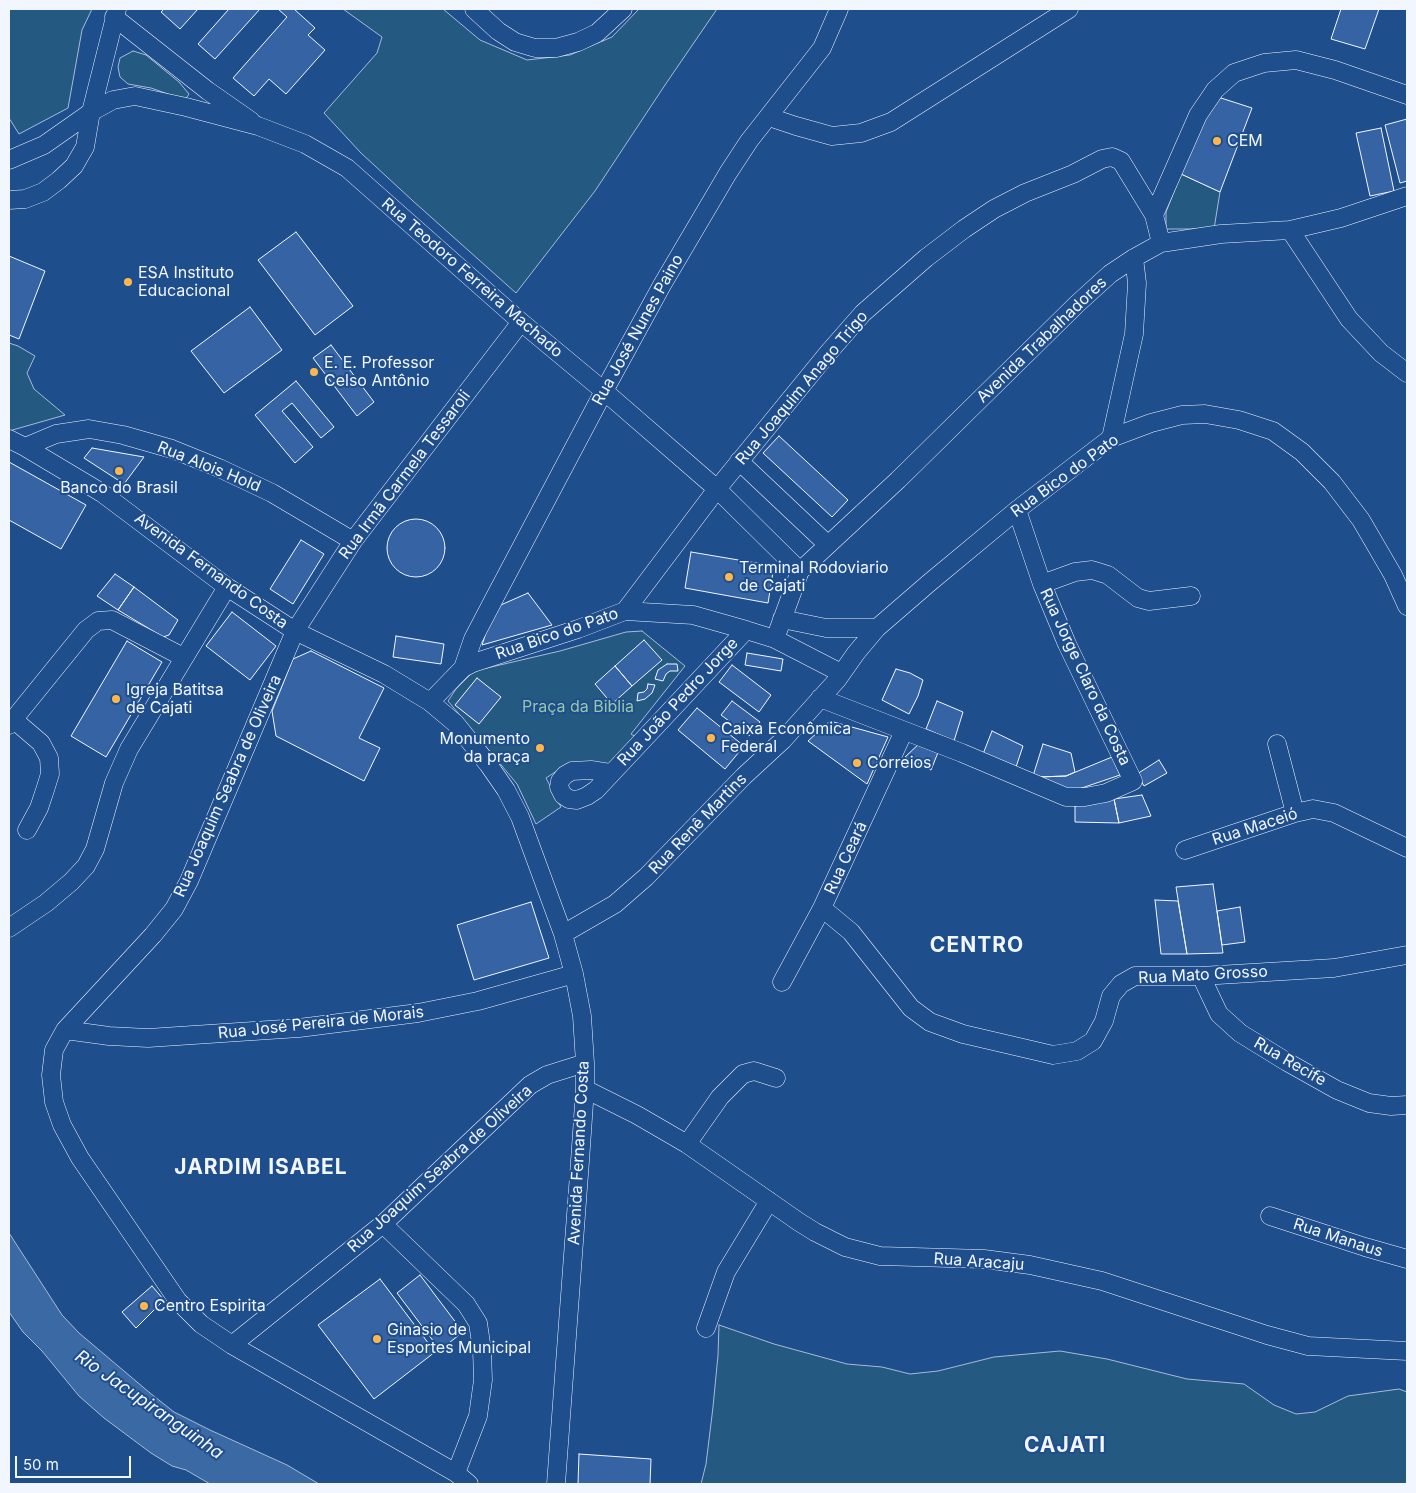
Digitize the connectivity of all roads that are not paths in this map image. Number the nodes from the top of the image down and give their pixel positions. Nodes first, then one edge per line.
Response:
1 (474, 9) edge
2 (623, 9) edge
3 (840, 9) edge
4 (1069, 9) edge
5 (116, 13) edge
6 (1407, 95) edge
7 (90, 112) junction
8 (769, 116) junction
9 (258, 126) junction
10 (9, 160) edge
11 (1407, 196) edge
12 (9, 200) edge
13 (1154, 215) junction
14 (1290, 230) junction
15 (1161, 243) junction
16 (1134, 258) junction
17 (521, 322) junction
18 (1407, 374) edge
19 (604, 391) junction
20 (1111, 438) junction
21 (9, 439) edge
22 (25, 447) junction
23 (739, 461) junction
24 (716, 489) junction
25 (1017, 510) junction
26 (353, 541) junction
27 (827, 544) junction
28 (800, 571) junction
29 (1042, 584) junction
30 (227, 587) junction
31 (1191, 596) dead end
32 (1407, 606) edge
33 (624, 611) junction
34 (782, 619) junction
35 (877, 628) junction
36 (746, 630) junction
37 (295, 632) junction
38 (775, 640) junction
39 (183, 657) junction
40 (463, 668) junction
41 (841, 673) junction
42 (820, 698) junction
43 (430, 702) junction
44 (11, 722) edge
45 (904, 731) junction
46 (1277, 744) dead end
47 (610, 773) dead end
48 (1295, 813) junction
49 (27, 830) dead end
50 (1407, 848) edge
51 (1185, 850) dead end
52 (822, 908) junction
53 (9, 928) edge
54 (563, 934) junction
55 (1407, 955) edge
56 (574, 974) junction
57 (1201, 976) junction
58 (782, 982) dead end
59 (64, 1030) junction
60 (584, 1063) junction
61 (776, 1078) dead end
62 (585, 1089) junction
63 (1407, 1105) edge
64 (687, 1144) junction
65 (769, 1201) junction
66 (1270, 1216) dead end
67 (383, 1224) junction
68 (1407, 1259) edge
69 (706, 1328) dead end
70 (232, 1345) junction
71 (1407, 1351) edge
72 (462, 1479) edge
73 (556, 1484) edge

1 - 2 street
3 - 8 street, Rua José Nunes Paino
4 - 8 street
5 - 7 street
5 - 9 street
6 - 13 street
7 - 9 street, Rua Teodoro Ferreira Machado
7 - 10 street, Rua Teodoro Ferreira Machado
7 - 12 street
8 - 19 street, Rua José Nunes Paino
9 - 17 street, Rua Teodoro Ferreira Machado
11 - 14 street, Avenida Trabalhadores
13 - 15 street, Rua Joaquim Anago Trigo
13 - 23 street, Rua Joaquim Anago Trigo
14 - 15 street, Avenida Trabalhadores
14 - 18 street
15 - 16 street, Avenida Trabalhadores
16 - 20 street
16 - 27 street, Avenida Trabalhadores
17 - 19 street, Rua Teodoro Ferreira Machado
17 - 26 street, Rua Irmã Carmela Tessaroli
19 - 24 street, Rua Teodoro Ferreira Machado
19 - 40 street, Rua José Nunes Paino
20 - 25 street, Rua Bico do Pato
20 - 32 street, Rua Bico do Pato
21 - 22 street, Avenida Fernando Costa
22 - 26 street, Rua Alois Hold
22 - 30 street, Avenida Fernando Costa
23 - 24 street, Rua Joaquim Anago Trigo
23 - 27 street
24 - 28 street, Rua Teodoro Ferreira Machado
24 - 33 street, Rua Joaquim Anago Trigo
25 - 29 street, Rua Jorge Claro da Costa
25 - 35 street, Rua Bico do Pato
26 - 37 street, Rua Irmã Carmela Tessaroli
27 - 28 street, Avenida Trabalhadores
28 - 34 street, Avenida Trabalhadores
29 - 31 street
29 - 45 street, Rua Jorge Claro da Costa
30 - 37 street, Avenida Fernando Costa
30 - 39 street
33 - 36 street, Rua Bico do Pato
33 - 40 street, Rua Bico do Pato
34 - 35 street
34 - 38 street, Avenida Trabalhadores
35 - 41 street, Rua Bico do Pato
36 - 38 street, Rua Bico do Pato
36 - 47 street, Rua João Pedro Jorge
37 - 43 street, Avenida Fernando Costa
37 - 59 street, Rua Joaquim Seabra de Oliveira
38 - 41 street, Rua Bico do Pato
39 - 44 street
39 - 53 street
40 - 43 street, Rua Bico do Pato
41 - 42 street, Rua Renê Martins
42 - 45 street, Rua Jorge Claro da Costa
42 - 54 street, Rua Renê Martins
43 - 54 street, Avenida Fernando Costa
44 - 49 street
45 - 52 street, Rua Ceará
46 - 48 street
48 - 50 street, Rua Maceió
48 - 51 street, Rua Maceió
52 - 57 street, Rua Mato Grosso
52 - 58 street, Rua Ceará
54 - 56 street, Avenida Fernando Costa
55 - 57 street, Rua Mato Grosso
56 - 59 street, Rua José Pereira de Morais
56 - 60 street, Avenida Fernando Costa
57 - 63 street, Rua Recife
59 - 70 street, Rua Joaquim Seabra de Oliveira
60 - 62 street, Avenida Fernando Costa
60 - 67 street, Rua Joaquim Seabra de Oliveira
61 - 64 street
62 - 64 street, Rua Aracaju
62 - 73 street, Avenida Fernando Costa
64 - 65 street, Rua Aracaju
65 - 69 street
65 - 71 street, Rua Aracaju
66 - 68 street, Rua Manaus
67 - 70 street, Rua Joaquim Seabra de Oliveira
67 - 72 street
70 - 72 street, Rua Joaquim Seabra de Oliveira

